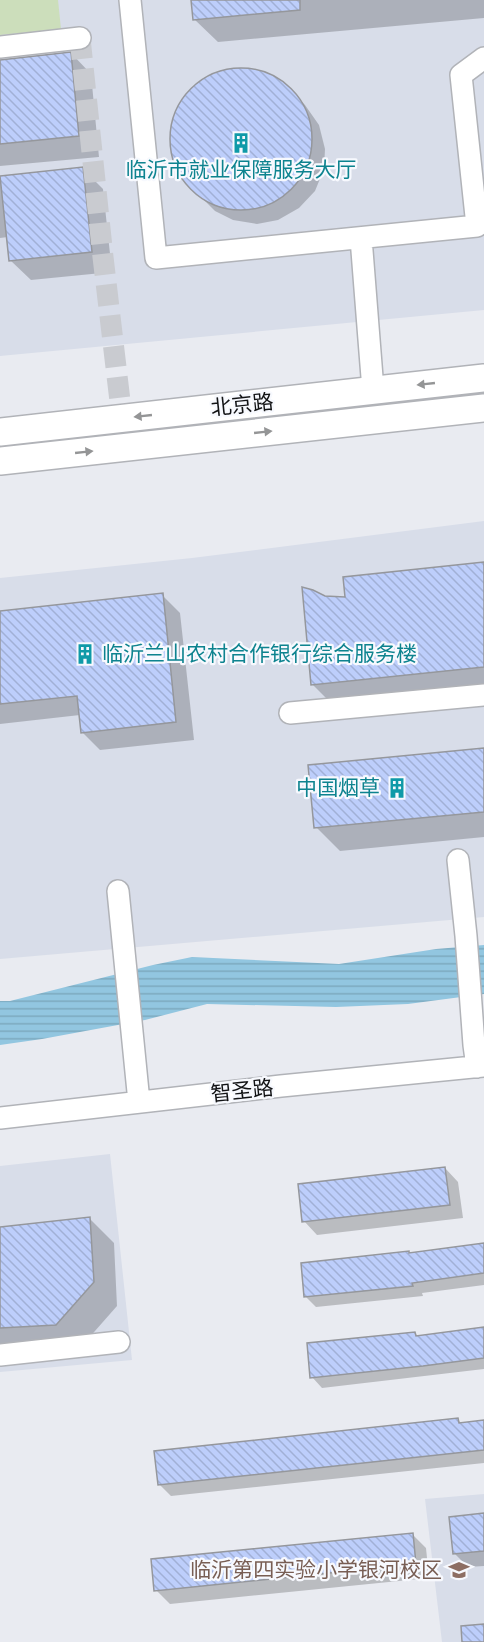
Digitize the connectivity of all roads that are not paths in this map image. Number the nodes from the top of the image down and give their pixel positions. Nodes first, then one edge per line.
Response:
1 (130, 0) edge
2 (80, 38) dead end
3 (0, 47) edge
4 (484, 58) edge
5 (361, 238) junction
6 (484, 378) edge
7 (373, 390) junction
8 (484, 408) edge
9 (0, 424) edge
10 (50, 426) junction
11 (0, 432) edge
12 (8, 462) edge
13 (484, 695) edge
14 (290, 713) dead end
15 (458, 860) dead end
16 (118, 891) dead end
17 (482, 1070) edge
18 (139, 1102) junction
19 (0, 1118) edge
20 (0, 1130) edge
21 (119, 1342) dead end
22 (0, 1355) edge

1 - 5 street
2 - 3 street
4 - 5 street
5 - 7 street
6 -> 7 main road, 北京路
7 -> 10 main road, 北京路
12 -> 8 main road, 北京路
9 - 10 main road
10 - 11 main road, 北京路
13 - 14 street
15 - 17 street
16 - 18 street
17 - 18 street, 智圣路
17 - 20 street, 智圣路
18 - 19 street, 智圣路
21 - 22 street

